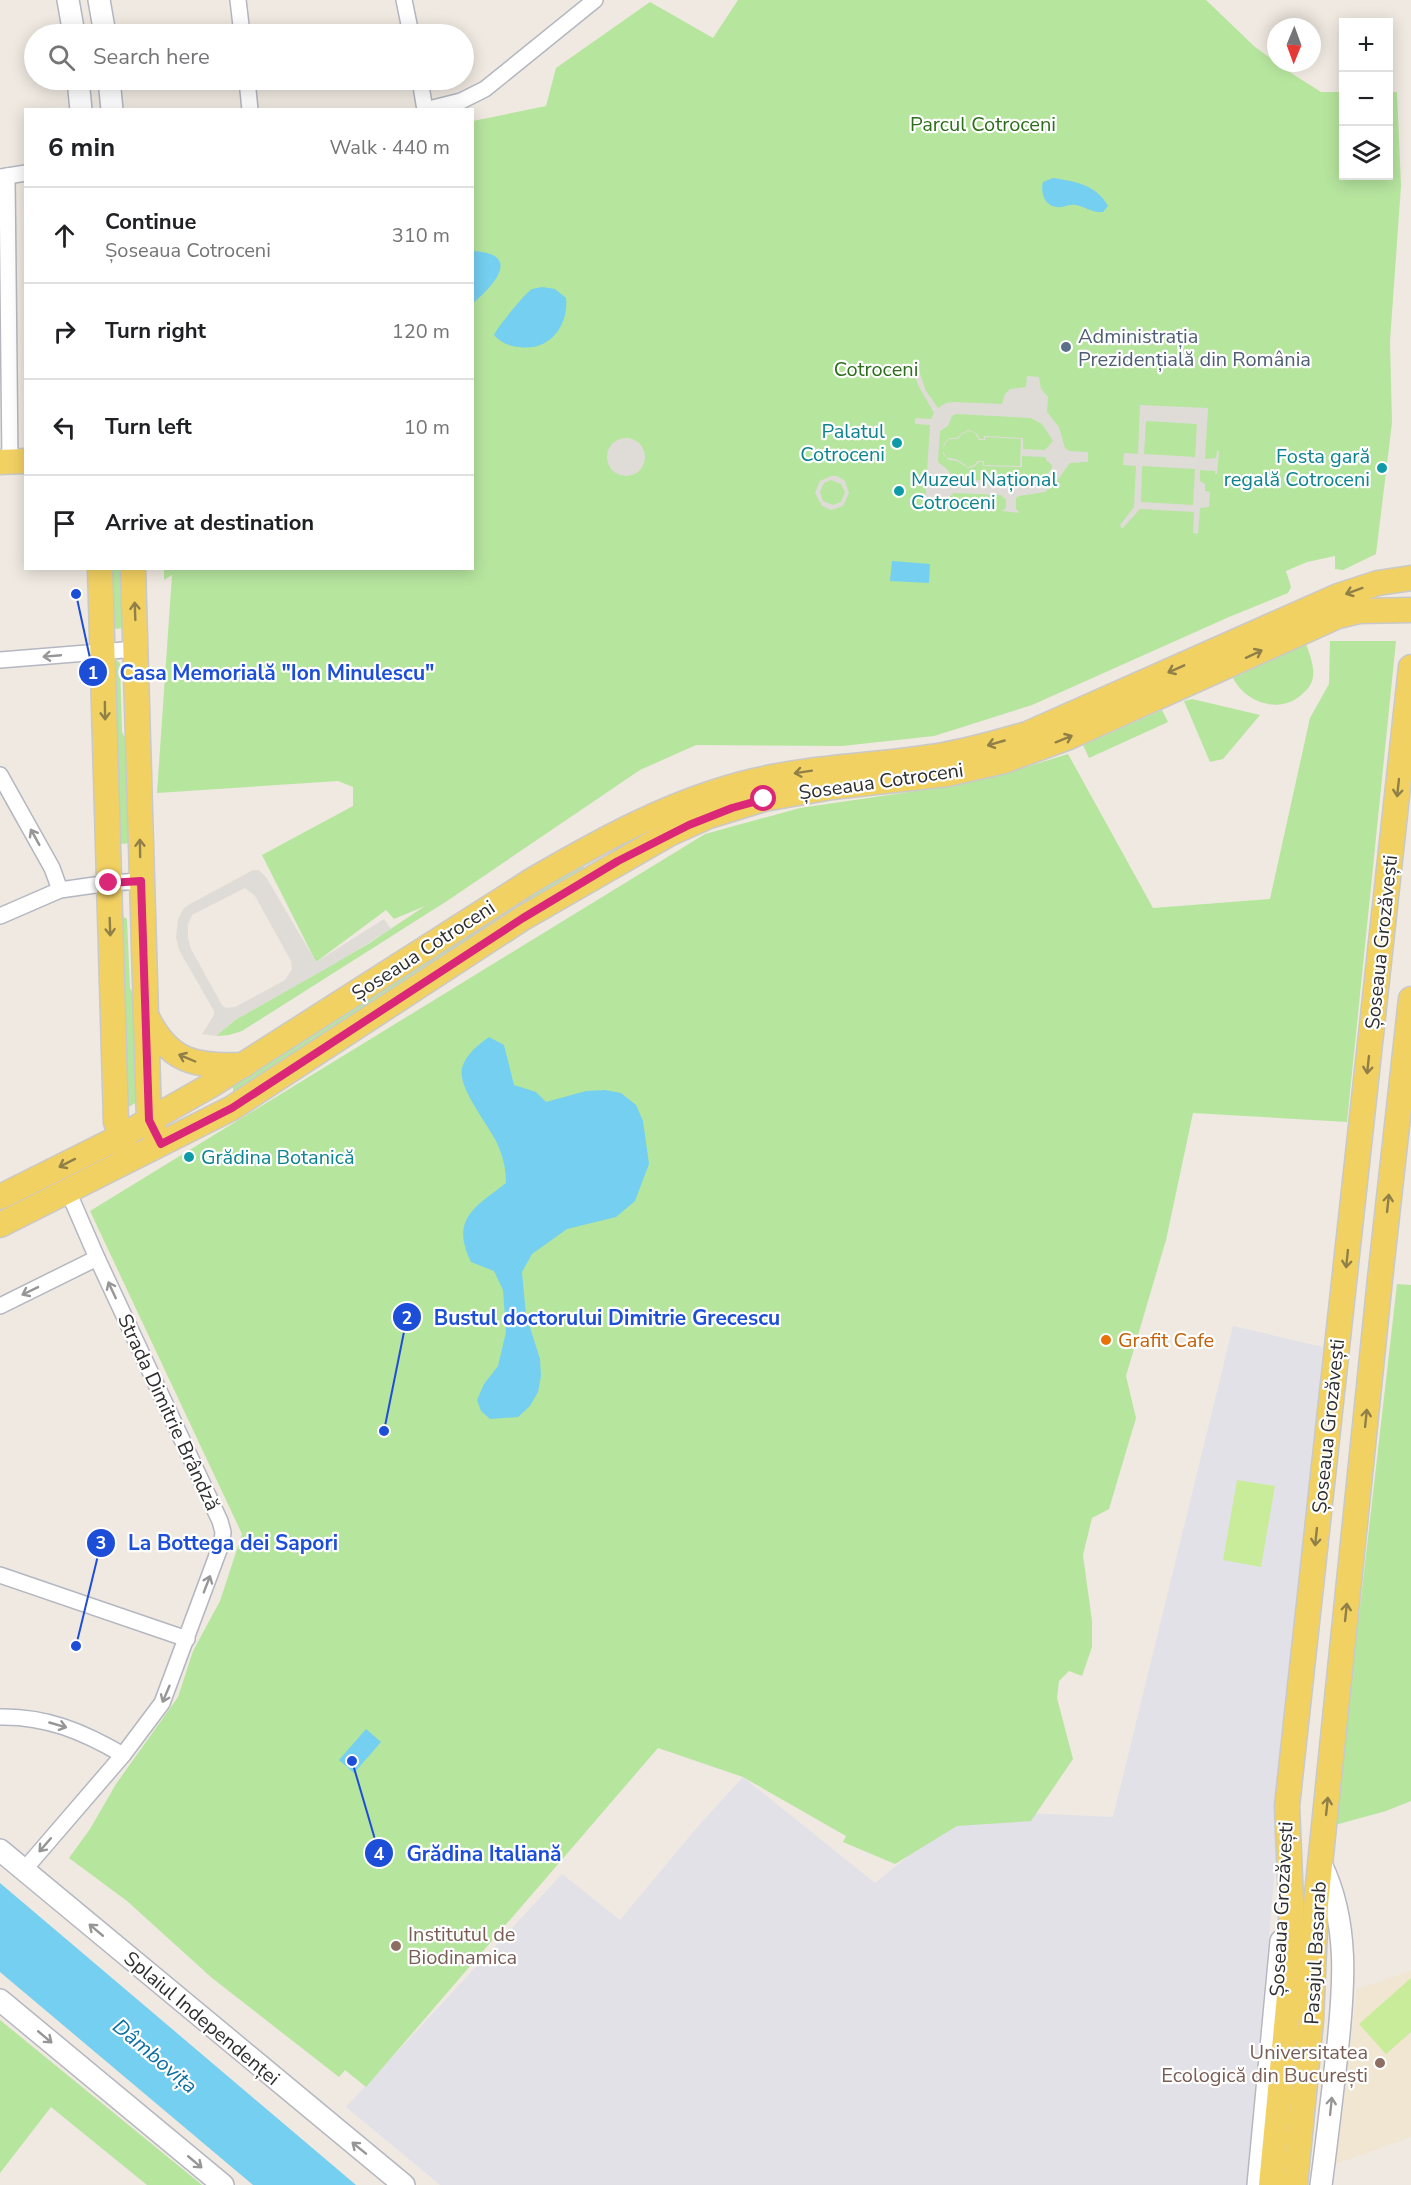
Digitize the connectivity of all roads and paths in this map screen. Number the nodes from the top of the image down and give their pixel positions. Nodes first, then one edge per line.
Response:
1 (68, 0) edge
2 (99, 0) edge
3 (238, 0) edge
4 (404, 0) edge
5 (595, 0) edge
6 (577, 6) edge
7 (72, 24) edge
8 (103, 24) edge
9 (241, 24) edge
10 (409, 24) edge
11 (79, 90) edge
12 (111, 90) edge
13 (248, 90) edge
14 (422, 90) edge
15 (81, 108) edge
16 (112, 108) edge
17 (250, 108) edge
18 (425, 108) edge
19 (433, 108) edge
20 (24, 173) edge
21 (4, 177) edge
22 (12, 462) edge
23 (100, 570) edge
24 (133, 570) edge
25 (1411, 578) edge
26 (1411, 610) edge
27 (136, 648) junction
28 (104, 651) junction
29 (0, 660) edge
30 (1411, 667) edge
31 (0, 776) edge
32 (141, 881) junction
33 (109, 883) junction
34 (60, 890) junction
35 (0, 916) edge
36 (1411, 999) edge
37 (145, 1011) junction
38 (244, 1065) junction
39 (149, 1120) junction
40 (120, 1137) junction
41 (161, 1144) junction
42 (130, 1160) junction
43 (68, 1191) junction
44 (0, 1197) edge
45 (0, 1225) edge
46 (97, 1258) junction
47 (0, 1306) edge
48 (0, 1575) edge
49 (187, 1639) junction
50 (0, 1718) edge
51 (123, 1755) junction
52 (1287, 1806) junction
53 (0, 1850) edge
54 (1321, 1864) junction
55 (24, 1870) junction
56 (0, 2000) edge
57 (223, 2185) edge
58 (404, 2185) edge
59 (1258, 2185) edge
60 (1271, 2185) edge
61 (1295, 2185) edge
62 (1321, 2185) edge

1 - 7 main road
2 - 8 main road
3 - 9 street
4 - 10 street
5 - 6 street
6 - 19 street
11 - 15 main road
12 - 16 main road
13 - 17 street
14 - 18 street
20 - 21 street
21 - 22 street
23 - 28 main road
27 -> 24 main road
25 -> 38 main road, Șoseaua Cotroceni
41 -> 26 main road, Șoseaua Cotroceni
27 - 28 street
32 -> 27 main road
28 -> 29 street
28 -> 33 main road
30 -> 52 main road, Șoseaua Grozăvești
34 -> 31 street
32 - 33 street
32 - 37 main road
33 - 34 street
33 -> 40 main road
34 - 35 street
54 -> 36 main road, Șoseaua Grozăvești
38 -> 37 main road
37 - 39 main road
38 - 39 main road, Șoseaua Cotroceni
39 - 40 main road, Șoseaua Cotroceni
39 - 41 main road
40 - 42 main road
40 -> 44 main road, Șoseaua Cotroceni
41 - 42 main road, Șoseaua Cotroceni
42 - 43 main road, Șoseaua Cotroceni
43 - 45 main road, Șoseaua Cotroceni
43 - 46 street, Strada Dimitrie Brândză
46 -> 47 street
49 -> 46 street, Strada Dimitrie Brândză
48 - 49 street
49 -> 51 street, Strada Dimitrie Brândză
50 -> 51 street
51 -> 55 street, Strada Dimitrie Brândză
52 - 59 main road, Șoseaua Grozăvești
52 - 60 main road, Pasajul Basarab
53 - 55 main road, Splaiul Independenței
54 - 61 main road, Pasajul Basarab
62 -> 54 main road, Șoseaua Grozăvești
58 -> 55 main road, Splaiul Independenței
56 -> 57 main road

